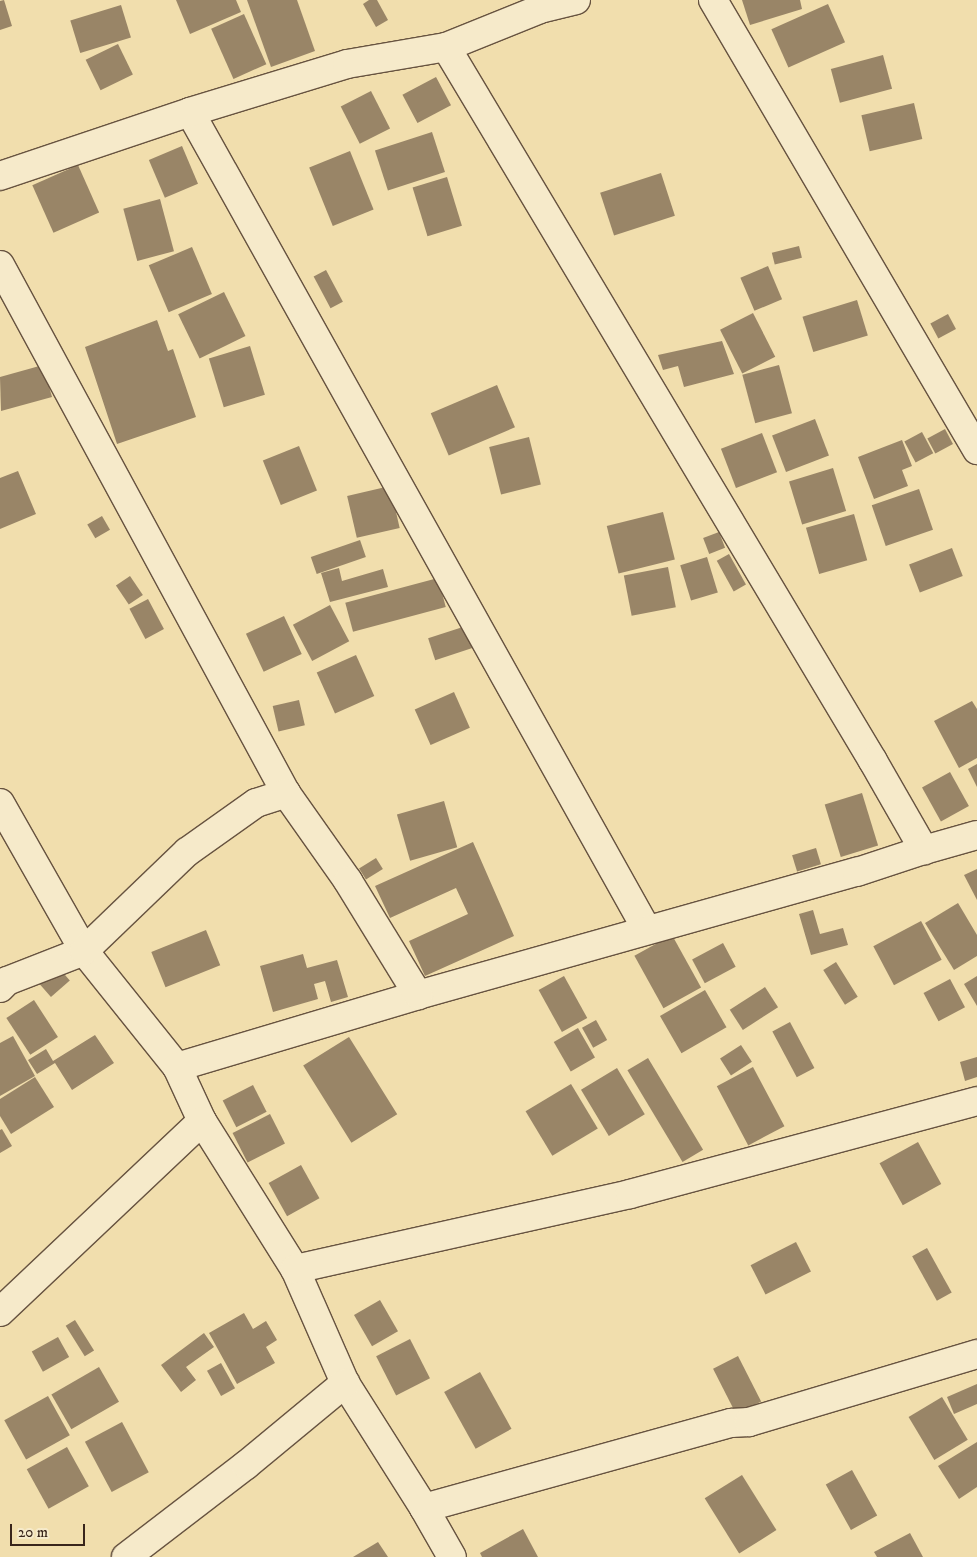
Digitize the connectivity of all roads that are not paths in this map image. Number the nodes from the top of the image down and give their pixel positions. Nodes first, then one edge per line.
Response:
1 (576, 0) edge
2 (713, 0) edge
3 (539, 4) edge
4 (446, 47) junction
5 (190, 112) junction
6 (0, 176) edge
7 (0, 265) edge
8 (977, 450) edge
9 (286, 793) junction
10 (0, 803) edge
11 (977, 835) edge
12 (924, 850) junction
13 (647, 930) junction
14 (84, 951) junction
15 (0, 988) edge
16 (418, 995) junction
17 (177, 1066) junction
18 (977, 1100) edge
19 (202, 1121) junction
20 (295, 1269) junction
21 (0, 1312) edge
22 (977, 1354) edge
23 (345, 1383) junction
24 (424, 1508) junction
25 (126, 1557) edge
26 (452, 1557) edge

1 - 3 street
2 - 8 street
3 - 4 street
4 - 5 street
4 - 12 street
5 - 6 street
5 - 13 street
7 - 9 street
9 - 14 street
9 - 16 street
10 - 14 street
11 - 12 street
12 - 13 street
13 - 16 street
14 - 15 street
14 - 17 street
16 - 17 street
17 - 19 street
18 - 20 street
19 - 20 street
19 - 21 street
20 - 23 street
22 - 24 street
23 - 24 street
23 - 25 street
24 - 26 street

